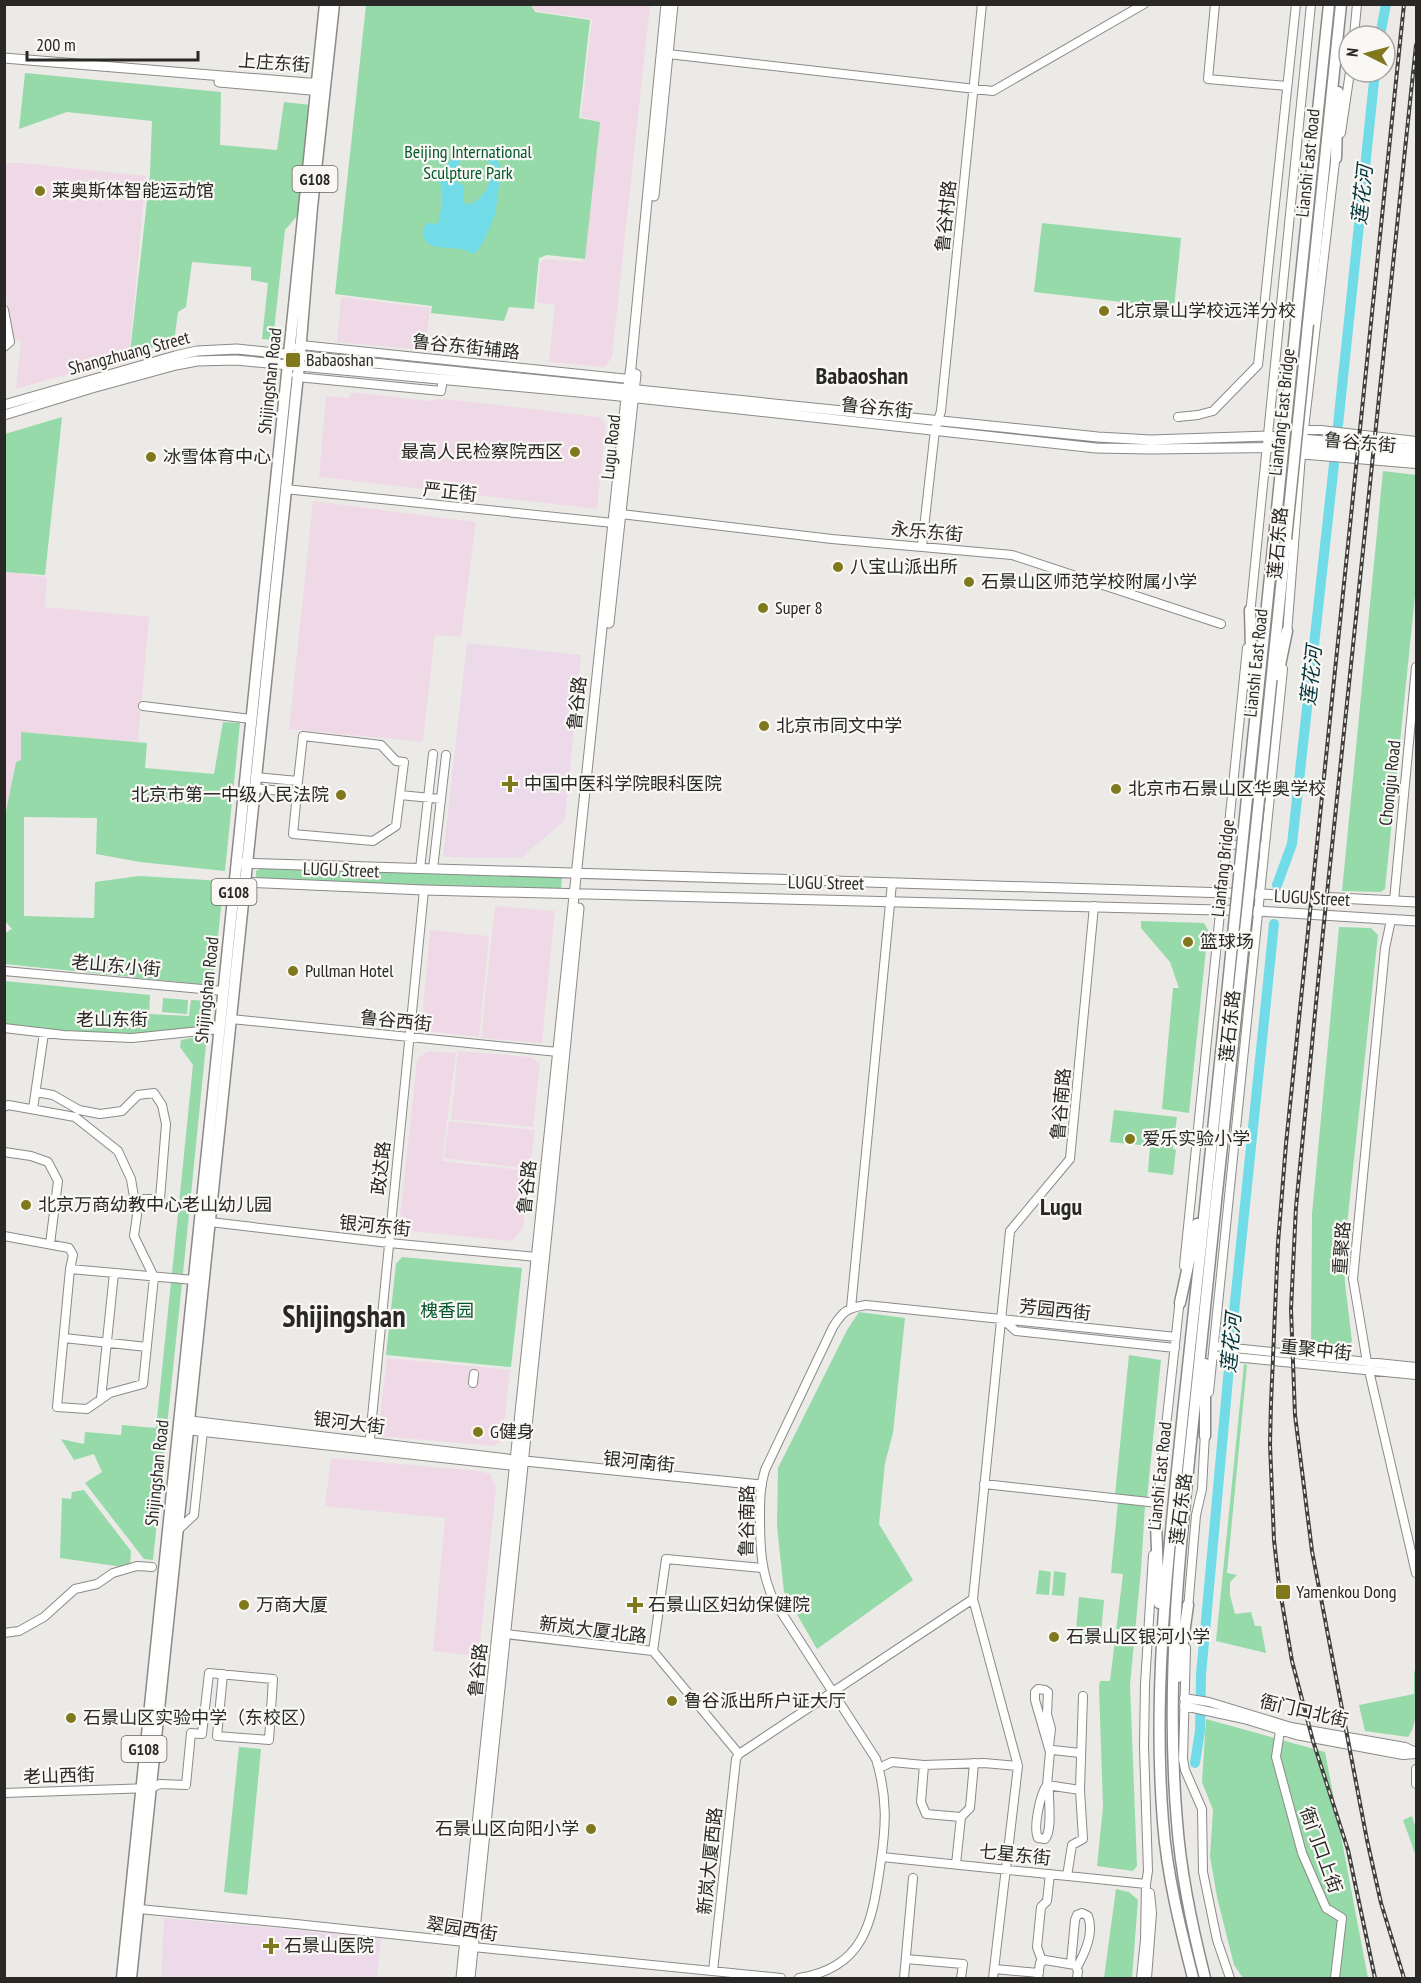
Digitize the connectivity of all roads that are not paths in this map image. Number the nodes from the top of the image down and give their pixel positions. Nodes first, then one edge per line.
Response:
1 (325, 4) edge
2 (334, 4) edge
3 (666, 4) edge
4 (673, 4) edge
5 (982, 4) edge
6 (1144, 4) edge
7 (1215, 4) edge
8 (1296, 4) edge
9 (1311, 4) edge
10 (1329, 4) edge
11 (1341, 4) edge
12 (1357, 4) edge
13 (1355, 24) edge
14 (668, 54) junction
15 (4, 58) edge
16 (4, 64) edge
17 (1289, 68) junction
18 (1306, 69) junction
19 (1349, 84) edge
20 (1287, 86) junction
21 (321, 87) junction
22 (974, 90) junction
23 (1336, 158) junction
24 (4, 310) edge
25 (1302, 324) junction
26 (4, 347) edge
27 (296, 360) junction
28 (443, 380) junction
29 (630, 391) junction
30 (4, 405) edge
31 (4, 415) edge
32 (1178, 417) dead end
33 (940, 420) junction
34 (935, 430) junction
35 (1268, 436) junction
36 (1416, 441) edge
37 (1303, 443) junction
38 (1266, 448) junction
39 (1416, 449) edge
40 (1416, 458) edge
41 (1416, 464) edge
42 (285, 489) junction
43 (621, 514) junction
44 (613, 523) junction
45 (1280, 539) junction
46 (922, 546) junction
47 (1250, 610) junction
48 (1221, 624) dead end
49 (1287, 631) junction
50 (1416, 667) edge
51 (143, 706) dead end
52 (251, 720) junction
53 (1254, 729) junction
54 (1266, 731) junction
55 (433, 754) dead end
56 (446, 755) dead end
57 (255, 777) junction
58 (298, 781) junction
59 (254, 788) junction
60 (1254, 789) junction
61 (297, 793) junction
62 (400, 795) junction
63 (428, 798) junction
64 (441, 799) junction
65 (1227, 844) junction
66 (1265, 848) junction
67 (241, 864) junction
68 (420, 869) junction
69 (433, 869) junction
70 (579, 874) junction
71 (240, 882) junction
72 (892, 883) junction
73 (424, 890) junction
74 (577, 893) junction
75 (1222, 893) junction
76 (1260, 894) junction
77 (1308, 897) junction
78 (891, 901) junction
79 (1394, 902) junction
80 (1416, 902) edge
81 (1094, 906) junction
82 (1221, 910) junction
83 (1258, 911) junction
84 (1306, 914) junction
85 (1390, 920) junction
86 (1416, 921) edge
87 (1216, 959) junction
88 (1253, 962) junction
89 (4, 970) edge
90 (224, 992) junction
91 (231, 1019) junction
92 (1229, 1024) junction
93 (4, 1028) edge
94 (220, 1029) junction
95 (44, 1033) junction
96 (409, 1037) junction
97 (558, 1052) junction
98 (36, 1092) junction
99 (4, 1107) edge
100 (33, 1109) junction
101 (4, 1152) edge
102 (1208, 1173) junction
103 (135, 1199) junction
104 (210, 1222) junction
105 (4, 1236) edge
106 (389, 1243) junction
107 (50, 1244) junction
108 (536, 1257) junction
109 (70, 1269) junction
110 (114, 1273) junction
111 (154, 1277) junction
112 (194, 1280) junction
113 (1180, 1303) junction
114 (1205, 1304) junction
115 (851, 1308) junction
116 (1001, 1318) junction
117 (1176, 1337) junction
118 (64, 1338) junction
119 (107, 1343) junction
120 (1218, 1346) junction
121 (147, 1347) junction
122 (1175, 1348) junction
123 (1242, 1353) junction
124 (1217, 1355) junction
125 (1368, 1366) junction
126 (1416, 1367) edge
127 (474, 1374) dead end
128 (1416, 1375) edge
129 (472, 1383) dead end
130 (101, 1399) junction
131 (184, 1425) junction
132 (203, 1431) junction
133 (1205, 1436) junction
134 (369, 1446) junction
135 (519, 1463) junction
136 (984, 1484) junction
137 (761, 1488) junction
138 (1158, 1503) junction
139 (1156, 1523) junction
140 (178, 1530) junction
141 (152, 1567) dead end
142 (762, 1568) junction
143 (1416, 1573) edge
144 (972, 1599) junction
145 (1188, 1605) junction
146 (4, 1633) edge
147 (505, 1634) junction
148 (653, 1652) junction
149 (1161, 1657) junction
150 (223, 1674) junction
151 (834, 1693) junction
152 (1083, 1696) dead end
153 (1187, 1702) junction
154 (1173, 1719) junction
155 (1280, 1727) junction
156 (1049, 1749) junction
157 (1080, 1752) junction
158 (1416, 1753) edge
159 (739, 1754) junction
160 (974, 1763) junction
161 (924, 1765) junction
162 (1018, 1766) junction
163 (879, 1768) junction
164 (1416, 1769) edge
165 (1416, 1784) edge
166 (1048, 1786) junction
167 (146, 1788) junction
168 (1080, 1790) junction
169 (4, 1793) edge
170 (961, 1817) junction
171 (882, 1857) junction
172 (956, 1864) junction
173 (1006, 1869) junction
174 (1050, 1874) junction
175 (1067, 1876) junction
176 (913, 1878) dead end
177 (1146, 1884) junction
178 (138, 1909) junction
179 (1193, 1929) junction
180 (1181, 1932) junction
181 (469, 1945) junction
182 (906, 1959) junction
183 (1042, 1961) junction
184 (1074, 1965) junction
185 (994, 1969) junction
186 (713, 1971) junction
187 (1039, 1976) edge
188 (122, 1978) edge
189 (131, 1978) edge
190 (461, 1978) edge
191 (470, 1978) edge
192 (781, 1978) edge
193 (799, 1978) edge
194 (904, 1978) edge
195 (961, 1978) edge
196 (993, 1978) edge
197 (1077, 1978) edge
198 (1141, 1978) edge
199 (1147, 1978) edge
200 (1188, 1978) edge
201 (1193, 1978) edge
202 (1205, 1978) edge
203 (1211, 1978) edge
204 (1230, 1978) edge
205 (1335, 1978) edge

1 - 21 highway, Shijingshan Road / G108
2 - 21 highway, Shijingshan Road / G108
3 - 29 main road, Lugu Road
4 - 14 main road, Lugu Road
5 - 22 street, 鲁谷村路
6 - 22 street
7 - 20 street
8 - 17 street
9 - 18 street, 莲石东路
10 - 25 highway, Lianshi East Road
11 - 23 highway
11 - 25 highway, Lianshi East Road
12 - 13 street
14 - 22 street
14 - 29 main road, Lugu Road
15 - 21 main road, 上庄东街
16 - 21 main road, 上庄东街
17 - 18 street
17 - 20 street
18 - 35 street, 莲石东路
19 - 23 street, 莲石东路
20 - 32 street
21 - 27 highway, Shijingshan Road / G108
22 - 33 street, 鲁谷村路
23 - 37 street, 莲石东路
24 - 26 street
25 - 45 highway, Lianfang East Bridge, bridge
27 - 28 main road, 鲁谷东街
27 - 28 street
27 - 29 main road, 鲁谷东街
27 - 30 main road, Shangzhuang Street
27 - 31 main road, Shangzhuang Street
27 - 42 highway, Shijingshan Road / G108
27 - 52 highway, Shijingshan Road / G108
28 - 29 main road, 鲁谷东街
29 - 33 main road, 鲁谷东街
29 - 34 main road, 鲁谷东街
29 - 43 main road, Lugu Road
29 - 44 main road, 鲁谷路
33 - 34 street, 鲁谷村路
33 - 35 main road, 鲁谷东街
34 - 38 main road, 鲁谷东街
34 - 46 street
35 - 37 main road, 鲁谷东街
35 - 38 street, 莲石东路
36 - 37 street, 鲁谷东街
37 - 38 main road, 鲁谷东街
37 - 39 main road, 鲁谷东街
37 - 40 main road, 鲁谷东街
37 - 41 street, 鲁谷东街
37 - 49 street, 莲石东路
38 - 47 street, 莲石东路
42 - 44 street, 严正街
42 - 57 highway, Shijingshan Road / G108
43 - 46 street, 永乐东街
43 - 70 main road, Lugu Road
44 - 70 main road, 鲁谷路
45 - 53 highway, Lianshi East Road
45 - 54 highway, Lianshi East Road
46 - 48 street, 永乐东街
47 - 53 highway
47 - 65 street, 莲石东路
49 - 54 highway
49 - 66 street, 莲石东路
50 - 79 street, Chongju Road
51 - 52 street
52 - 67 highway, Shijingshan Road / G108
53 - 60 highway, Lianshi East Road
54 - 60 highway, Lianshi East Road
55 - 63 street
56 - 64 street
57 - 58 street
57 - 59 highway, Shijingshan Road / G108
58 - 61 street
58 - 62 street
59 - 61 street
59 - 67 highway, Shijingshan Road / G108
60 - 92 highway, Lianfang Bridge, bridge
61 - 62 street
62 - 63 street
63 - 64 street
63 - 68 street
64 - 69 street
65 - 66 street
65 - 75 street, 莲石东路
66 - 76 street, 莲石东路
67 - 68 main road, LUGU Street
67 - 71 highway, Shijingshan Road / G108
68 - 69 main road, LUGU Street
69 - 70 main road, LUGU Street
70 - 72 main road, LUGU Street
70 - 74 main road, 鲁谷路
71 - 73 main road, LUGU Street
71 - 90 highway, Shijingshan Road / G108
71 - 91 highway, Shijingshan Road / G108
72 - 75 main road, LUGU Street
72 - 78 street
73 - 74 main road, LUGU Street
73 - 96 street, 政达路
74 - 78 main road, LUGU Street
74 - 97 main road, 鲁谷路
74 - 135 main road, 鲁谷路
75 - 76 main road, LUGU Street
75 - 82 street, 莲石东路
76 - 77 main road, LUGU Street
76 - 83 street, 莲石东路
77 - 79 main road, LUGU Street
77 - 84 main road
78 - 81 main road, LUGU Street
78 - 115 street
79 - 80 main road, LUGU Street
81 - 82 main road, LUGU Street
81 - 116 street, 鲁谷南路
82 - 83 main road, LUGU Street
82 - 87 street, 莲石东路
83 - 84 main road, LUGU Street
83 - 88 street, 莲石东路
84 - 85 main road, LUGU Street
85 - 86 main road, LUGU Street
85 - 125 street, 重聚路
87 - 88 street
87 - 113 street, 莲石东路
88 - 120 street, 莲石东路
89 - 90 street, 老山东小街
90 - 94 highway, Shijingshan Road / G108
91 - 96 street, 鲁谷西街
91 - 104 highway, Shijingshan Road / G108
92 - 102 highway, Lianshi East Road
92 - 114 highway, Lianshi East Road
93 - 95 street, 老山东街
94 - 95 street, 老山东街
94 - 112 highway, Shijingshan Road / G108
95 - 98 street
96 - 97 street, 鲁谷西街
96 - 106 street, 政达路
97 - 108 main road, 鲁谷路
98 - 100 street
98 - 103 street
99 - 100 street
100 - 103 street
101 - 107 street
102 - 113 highway
102 - 149 highway, Lianshi East Road
103 - 111 street
104 - 106 street, 银河东街
104 - 131 highway, Shijingshan Road / G108
105 - 107 street
106 - 108 street, 银河东街
106 - 134 street, 政达路
107 - 109 street
108 - 135 main road, 鲁谷路
109 - 110 street
109 - 118 street
110 - 111 street
110 - 119 street
111 - 112 street
111 - 121 street
112 - 131 highway, Shijingshan Road / G108
113 - 117 street, 莲石东路
114 - 133 highway
114 - 154 highway, Lianshi East Road
115 - 116 street
115 - 137 street, 鲁谷南路
116 - 117 street, 芳园西街
116 - 122 street, 芳园西街
116 - 136 street, 鲁谷南路
117 - 122 street, 莲石东路
118 - 119 street
118 - 130 street
119 - 121 street
119 - 130 street
120 - 123 street, 重聚中街
120 - 124 street, 莲石东路
121 - 130 street
122 - 138 street, 莲石东路
123 - 124 street, 重聚中街
123 - 125 street, 重聚中街
124 - 133 street, 莲石东路
125 - 126 street, 重聚中街
125 - 128 street, 重聚中街
125 - 143 street, 重聚路
127 - 129 street
131 - 132 main road, 银河大街
131 - 134 main road, 银河大街
131 - 140 highway, Shijingshan Road / G108
131 - 167 highway, Shijingshan Road / G108
132 - 134 main road, 银河大街
132 - 140 street
133 - 145 street, 莲石东路
134 - 135 main road, 银河大街
135 - 137 main road, 银河南街
135 - 147 main road, 鲁谷路
135 - 181 main road, 鲁谷路
136 - 138 street
136 - 144 street, 鲁谷南路
137 - 142 street, 鲁谷南路
138 - 139 street, 莲石东路
139 - 149 highway
139 - 177 street, 莲石东路
140 - 167 highway, Shijingshan Road / G108
141 - 146 street
142 - 148 street
142 - 151 street, 鲁谷南路
144 - 151 street
144 - 162 street, 鲁谷南路
145 - 153 street, 莲石东路
145 - 154 highway
147 - 148 street, 新岚大厦北路
147 - 181 main road, 鲁谷路
148 - 159 street, 新岚大厦北路
149 - 180 highway, Lianshi East Road
150 - 150 street
150 - 167 street, 老山西街
151 - 159 street
151 - 163 street, 鲁谷南路
152 - 157 street
153 - 155 street, 衙门口北街
153 - 204 street, 莲石东路
154 - 179 highway, Lianshi East Road
155 - 158 street, 衙门口北街
155 - 205 street, 衙门口上街
156 - 156 street
156 - 157 street
156 - 166 street
157 - 168 street
159 - 186 street, 新岚大厦西路
160 - 161 street
160 - 162 street
160 - 170 street
161 - 163 street
161 - 170 street
162 - 173 street, 鲁谷南路
163 - 171 street, 鲁谷南路
164 - 165 street
166 - 166 street
166 - 168 street
167 - 169 street, 老山西街
167 - 178 highway, Shijingshan Road / G108
167 - 188 highway, Shijingshan Road / G108
168 - 175 street
170 - 172 street
171 - 172 street, 七星东街
171 - 193 street, 鲁谷南路
172 - 173 street, 七星东街
173 - 174 street, 七星东街
173 - 185 street, 鲁谷南路
174 - 175 street, 七星东街
174 - 183 street
175 - 177 street, 七星东街
176 - 182 street
177 - 198 street, 莲石东路
177 - 199 street, 莲石东路
178 - 181 street, 翠园西街
178 - 189 highway, Shijingshan Road / G108
179 - 202 highway
179 - 203 highway
180 - 200 highway
180 - 201 highway
181 - 186 street, 翠园西街
181 - 190 main road, 鲁谷路
181 - 191 main road, 鲁谷路
182 - 194 street
182 - 195 street
183 - 184 street
183 - 187 street
184 - 184 street
184 - 197 street
185 - 187 street
185 - 196 street, 鲁谷南路
186 - 192 street, 翠园西街

